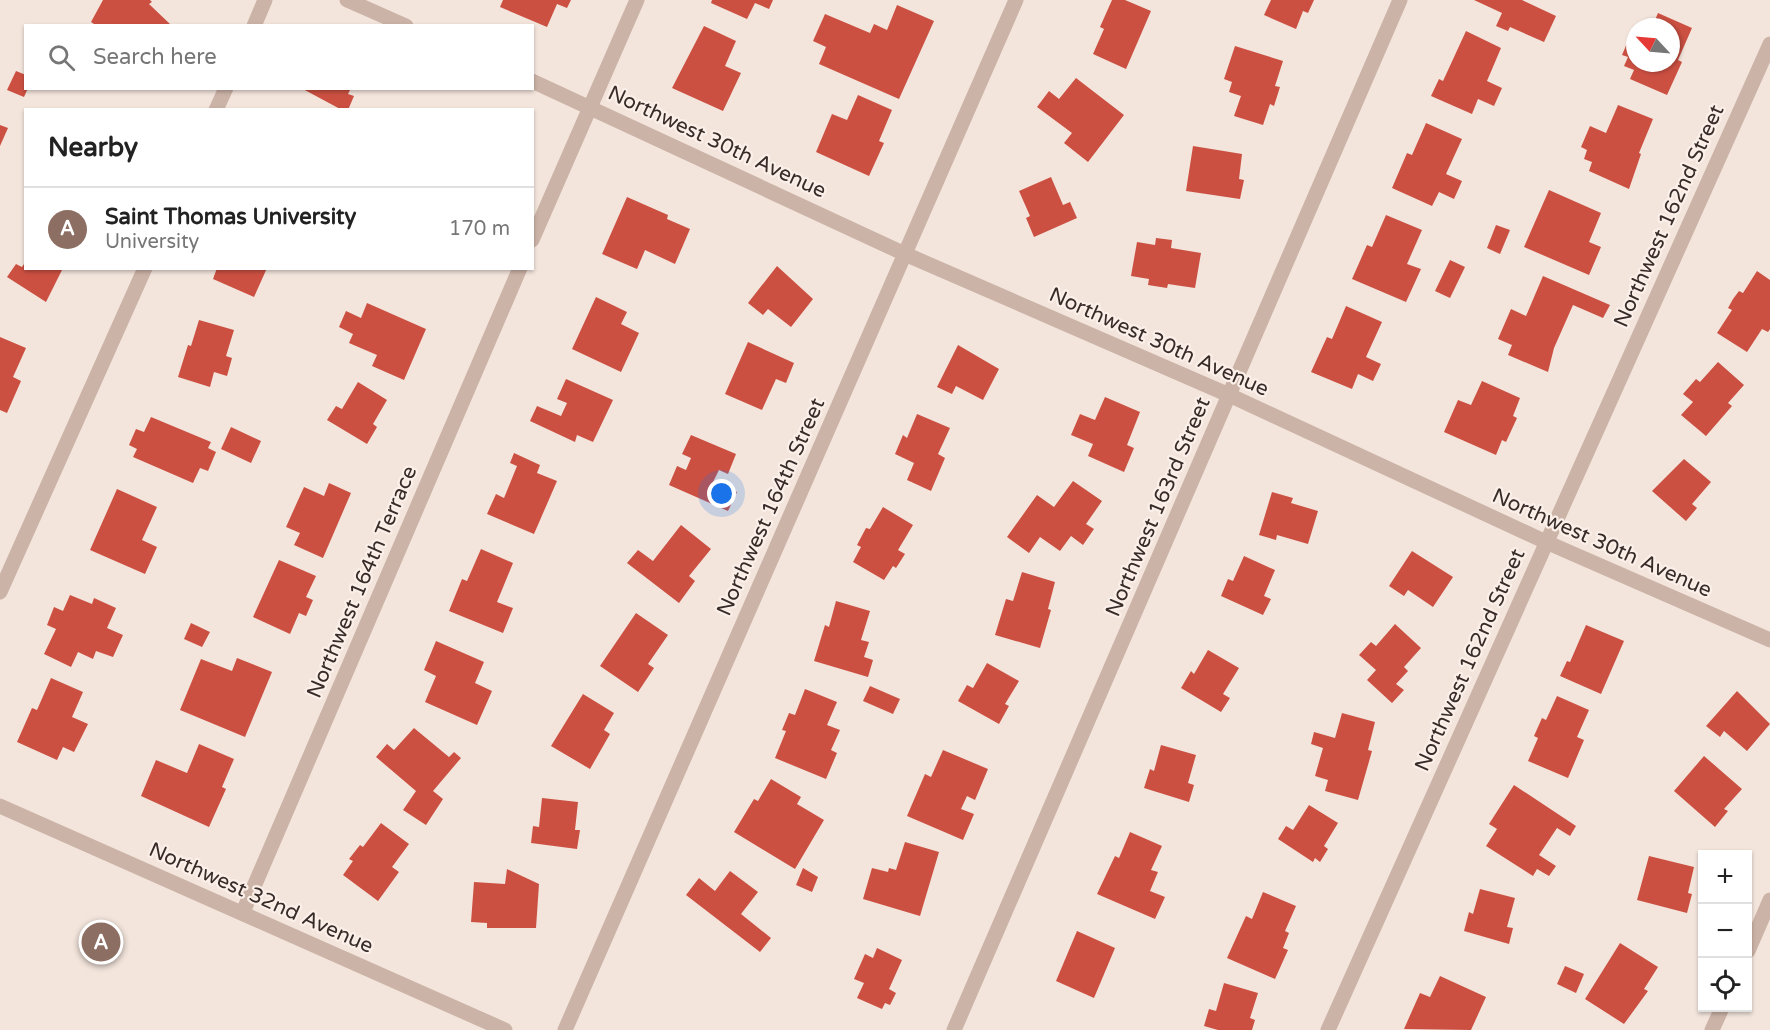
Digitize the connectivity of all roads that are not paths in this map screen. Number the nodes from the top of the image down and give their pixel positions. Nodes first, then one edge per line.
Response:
1 (265, 0) edge
2 (347, 0) edge
3 (637, 0) edge
4 (1016, 0) edge
5 (1400, 0) edge
6 (255, 24) edge
7 (401, 24) edge
8 (1770, 44) edge
9 (534, 82) edge
10 (225, 90) edge
11 (590, 106) junction
12 (217, 108) edge
13 (534, 235) edge
14 (905, 254) junction
15 (144, 270) edge
16 (519, 270) edge
17 (1229, 396) junction
18 (1545, 542) junction
19 (0, 592) edge
20 (1770, 640) edge
21 (0, 806) edge
22 (1770, 900) edge
23 (243, 912) junction
24 (1752, 942) edge
25 (1720, 1012) edge
26 (505, 1030) edge
27 (565, 1030) edge
28 (954, 1030) edge
29 (1328, 1030) edge
30 (1712, 1030) edge

1 - 6 street
2 - 7 street
3 - 11 street
4 - 14 street, Northwest 164th Street
5 - 17 street, Northwest 163rd Street
8 - 18 street, Northwest 162nd Street
9 - 11 street, Northwest 30th Avenue
10 - 12 street
11 - 13 street
11 - 14 street, Northwest 30th Avenue
14 - 17 street, Northwest 30th Avenue
14 - 27 street, Northwest 164th Street
15 - 19 street
16 - 23 street, Northwest 164th Terrace
17 - 18 street, Northwest 30th Avenue
17 - 28 street, Northwest 163rd Street
18 - 20 street, Northwest 30th Avenue
18 - 29 street, Northwest 162nd Street
21 - 23 street, Northwest 32nd Avenue
22 - 24 street
23 - 26 street, Northwest 32nd Avenue
25 - 30 street

